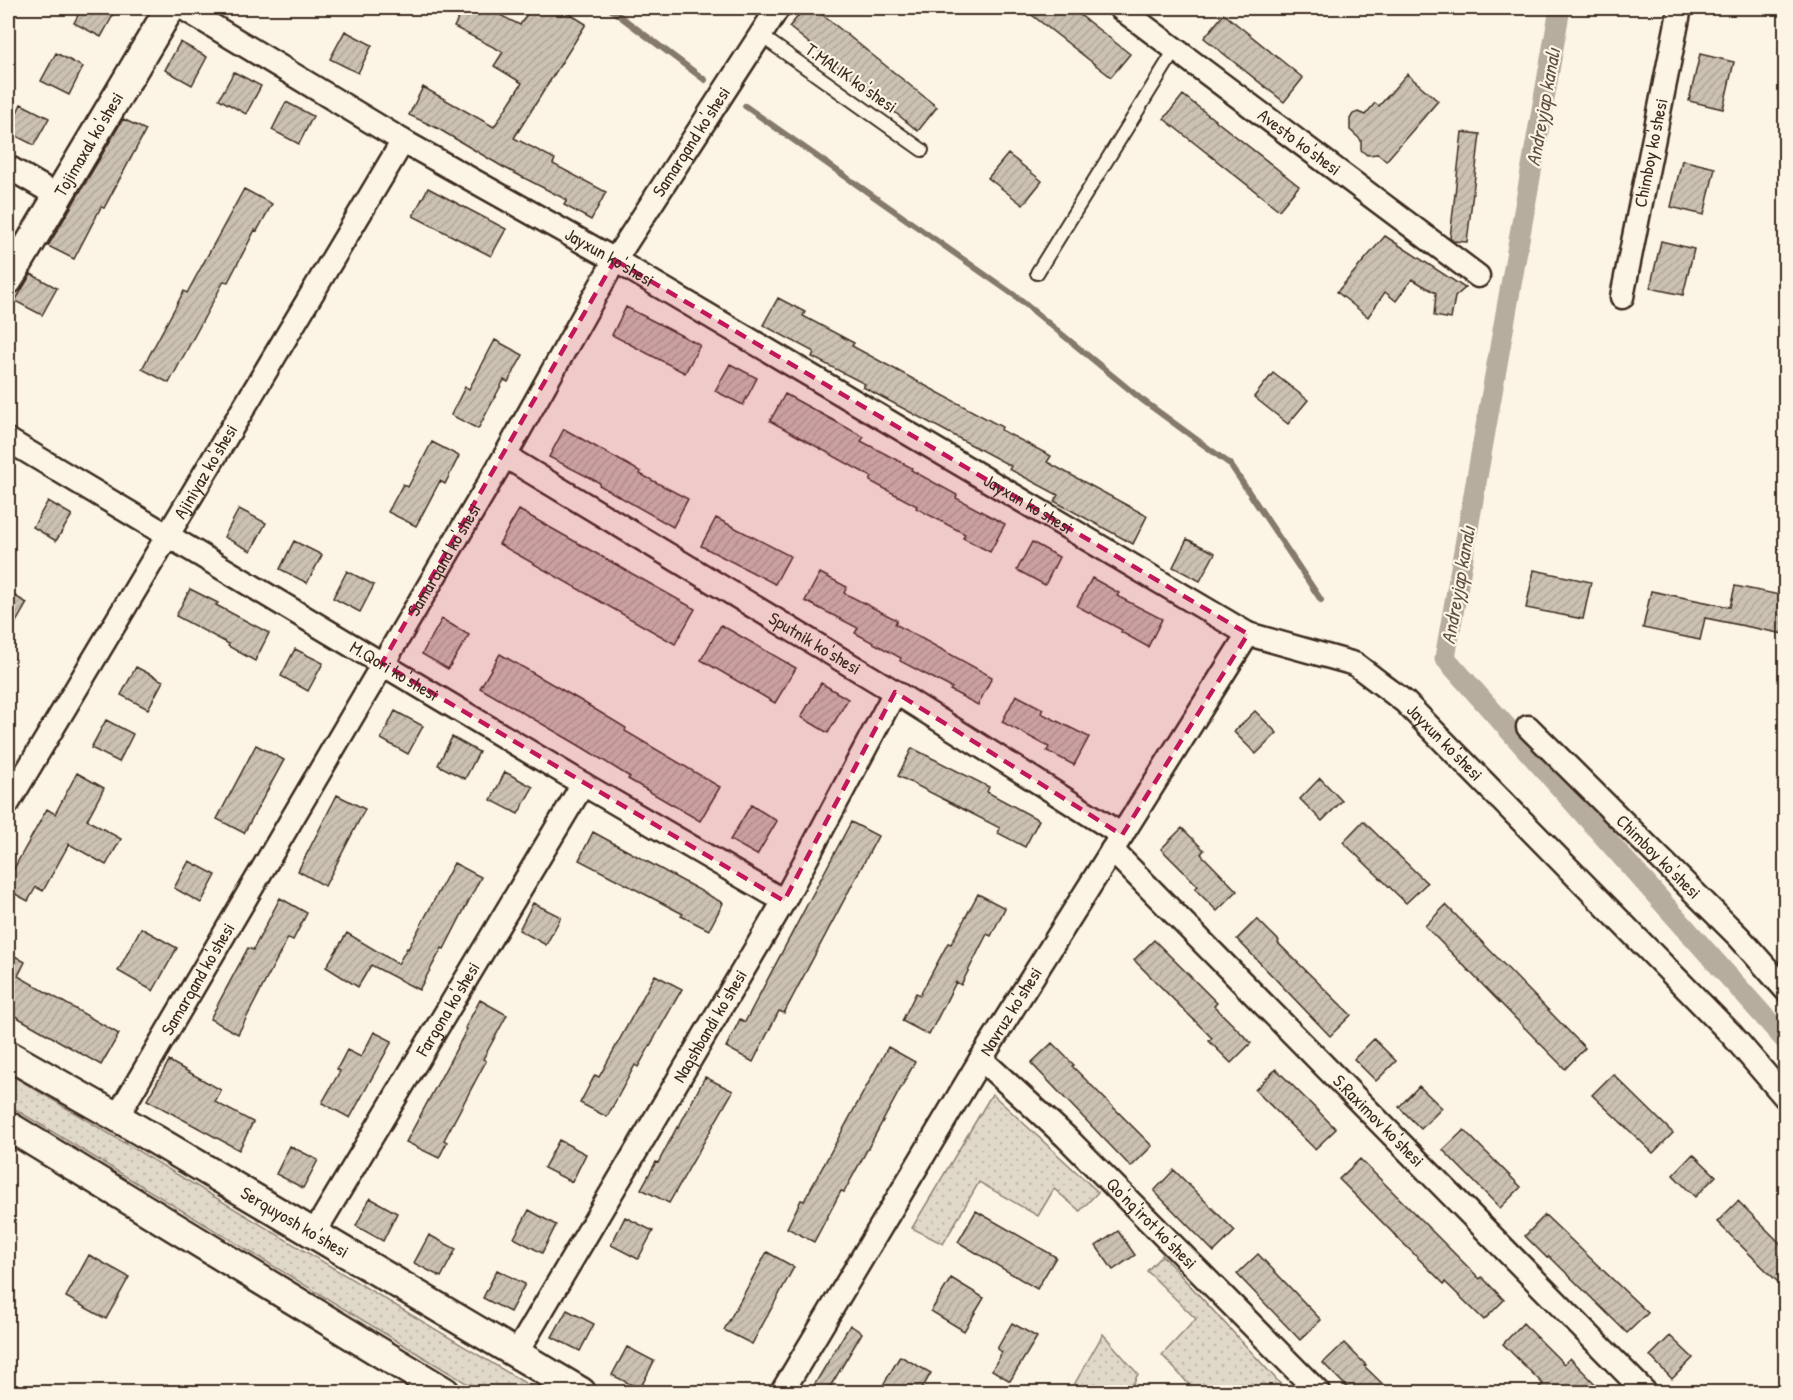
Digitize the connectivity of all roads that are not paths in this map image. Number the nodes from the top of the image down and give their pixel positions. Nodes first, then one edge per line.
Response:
1 (170, 8) edge
2 (183, 8) edge
3 (778, 8) edge
4 (1120, 8) edge
5 (1680, 8) edge
6 (760, 35) junction
7 (1175, 50) junction
8 (403, 141) junction
9 (922, 150) dead end
10 (8, 167) edge
11 (58, 196) junction
12 (615, 260) junction
13 (1036, 273) dead end
14 (1478, 276) dead end
15 (8, 280) edge
16 (1622, 297) dead end
17 (8, 440) edge
18 (505, 456) junction
19 (166, 536) junction
20 (1248, 634) junction
21 (382, 663) junction
22 (895, 692) junction
23 (1528, 727) dead end
24 (583, 784) junction
25 (8, 803) edge
26 (1117, 843) junction
27 (784, 901) junction
28 (1785, 990) edge
29 (8, 1055) edge
30 (981, 1059) junction
31 (1785, 1098) edge
32 (117, 1117) junction
33 (8, 1126) edge
34 (314, 1233) junction
35 (516, 1354) junction
36 (433, 1389) edge
37 (581, 1392) edge
38 (782, 1392) edge
39 (1318, 1392) edge
40 (1644, 1392) edge

1 - 11 street, Tojimaxal ko'shesi
2 - 8 street, Jayxun ko'shesi
3 - 6 street, Samarqand ko'shesi
4 - 7 street, Avesto ko'shesi
5 - 16 street, Chimboy ko'shesi
6 - 9 lane, T.MALIK ko'shesi
6 - 12 street, Samarqand ko'shesi
7 - 13 lane
7 - 14 street, Avesto ko'shesi
8 - 12 street, Jayxun ko'shesi
8 - 19 street, Ajiniyaz ko'shesi
10 - 11 street
11 - 15 street, Tojimaxal ko'shesi
12 - 18 street, Samarqand ko'shesi
12 - 20 street, Jayxun ko'shesi
17 - 19 street, M.Qori ko'shesi
18 - 21 street, Samarqand ko'shesi
18 - 22 street, Sputnik ko'shesi
19 - 21 street, M.Qori ko'shesi
19 - 25 street, Ajiniyaz ko'shesi
20 - 26 street, Navruz ko'shesi
20 - 31 street, Jayxun ko'shesi
21 - 24 street, M.Qori ko'shesi
21 - 32 street, Samarqand ko'shesi
22 - 26 street, Sputnik ko'shesi
22 - 27 street, Naqshbandi ko'shesi
23 - 28 street, Chimboy ko'shesi
24 - 27 street, M.Qori ko'shesi
24 - 34 street, Fargona ko'shesi
26 - 30 street, Navruz ko'shesi
26 - 40 street, S.Raximov ko'shesi
27 - 35 street, Naqshbandi ko'shesi
29 - 32 street, Serquyosh ko'shesi
30 - 38 street, Navruz ko'shesi
30 - 39 street, Qo'ng'irot ko'shesi
32 - 34 street, Serquyosh ko'shesi
33 - 36 street
34 - 35 street, Serquyosh ko'shesi
35 - 37 street, Serquyosh ko'shesi

